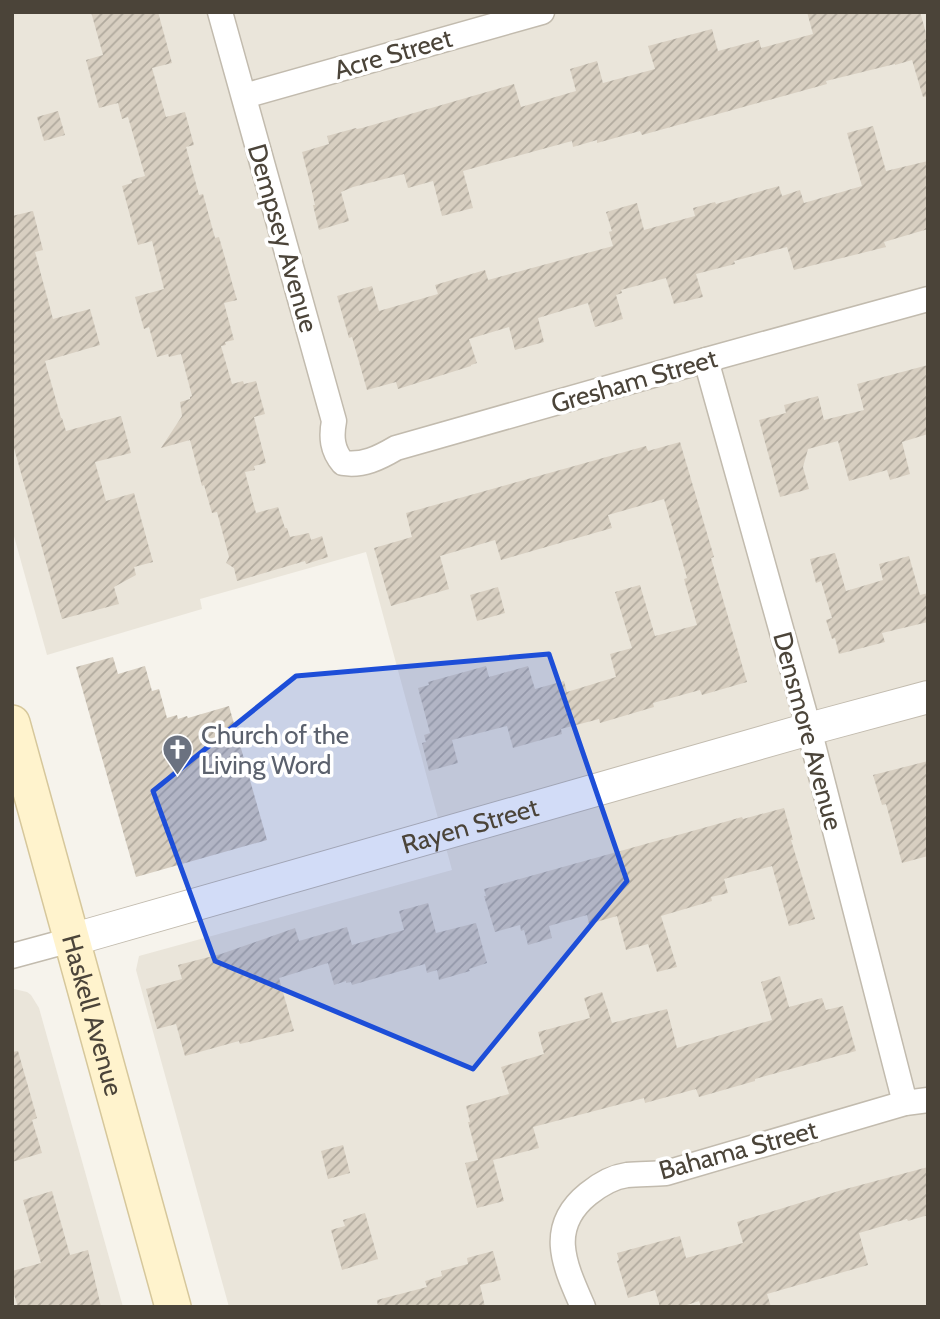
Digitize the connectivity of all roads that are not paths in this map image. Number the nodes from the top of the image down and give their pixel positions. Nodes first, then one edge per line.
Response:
1 (220, 12) edge
2 (542, 12) edge
3 (244, 96) junction
4 (928, 299) edge
5 (706, 360) junction
6 (343, 463) joint
7 (928, 697) edge
8 (12, 723) edge
9 (810, 729) junction
10 (71, 940) junction
11 (12, 956) edge
12 (916, 1101) edge
13 (173, 1307) edge
14 (583, 1307) edge

1 - 3 street, Dempsey Avenue
2 - 3 street, Acre Street
3 - 6 street, Dempsey Avenue
4 - 5 street, Gresham Street
5 - 6 street, Gresham Street
5 - 9 street, Densmore Avenue
7 - 9 street, Rayen Street
8 - 10 main road, Haskell Avenue
9 - 10 street, Rayen Street
9 - 12 street, Densmore Avenue
10 - 11 street, Rayen Street
10 - 13 main road, Haskell Avenue
12 - 14 street, Bahama Street

